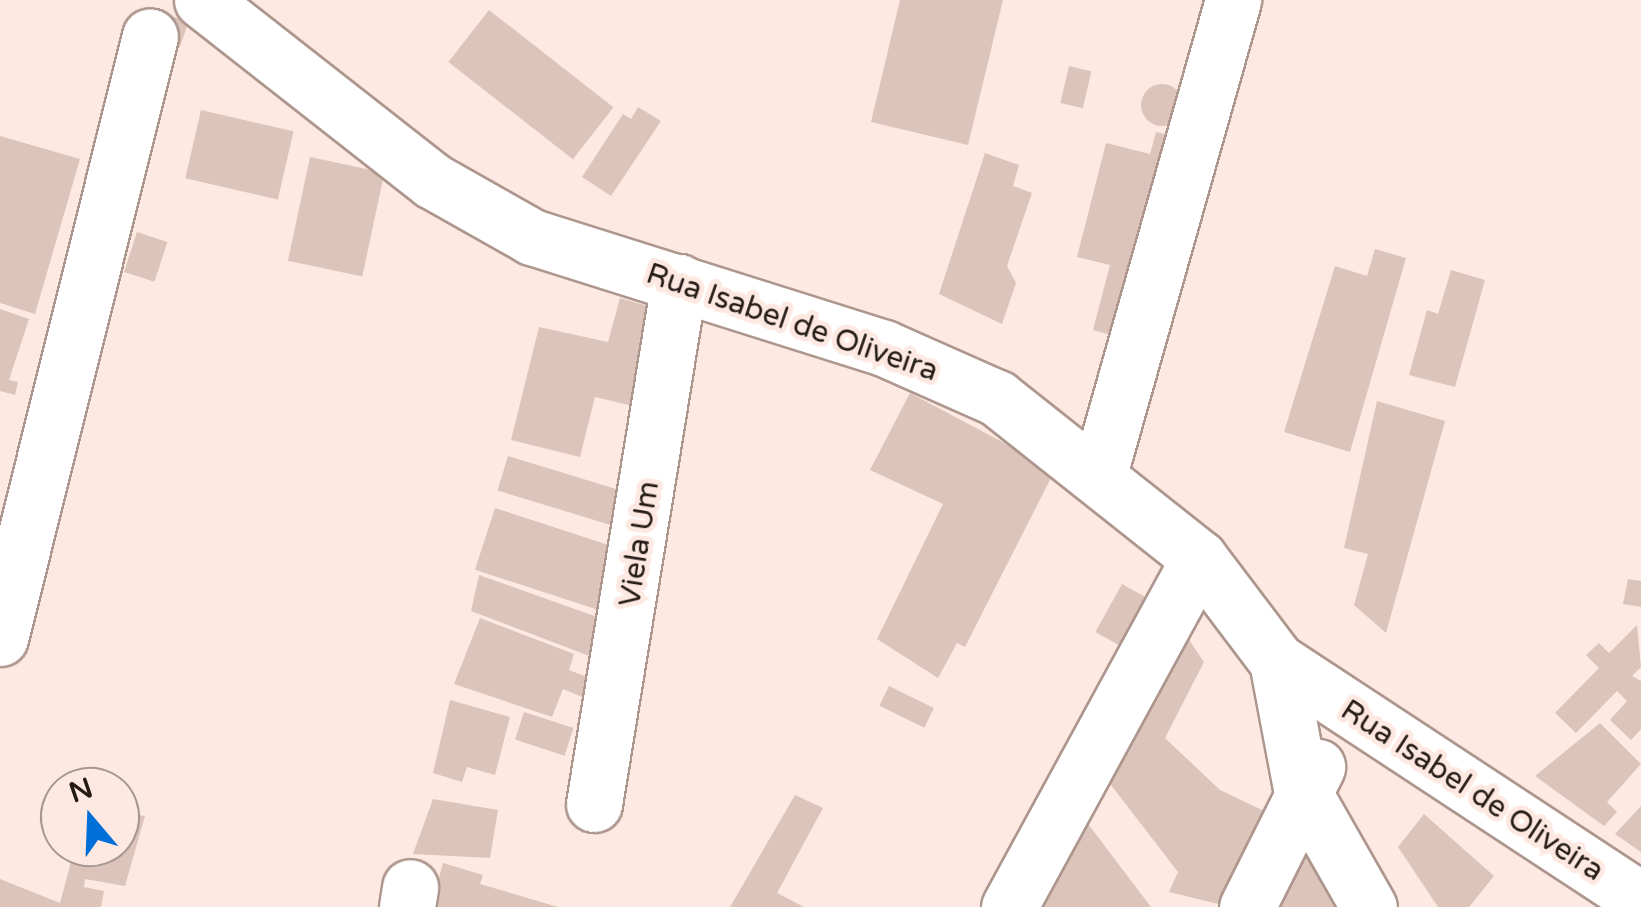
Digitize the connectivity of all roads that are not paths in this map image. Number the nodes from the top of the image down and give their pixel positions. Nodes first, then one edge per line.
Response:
1 (1233, 0) edge
2 (166, 12) edge
3 (679, 282) junction
4 (1098, 474) junction
5 (1199, 558) junction
6 (0, 638) edge
7 (1276, 661) junction
8 (1357, 716) junction
9 (1301, 788) junction
10 (594, 804) dead end
11 (1641, 900) edge
12 (1008, 907) edge
13 (1247, 907) edge
14 (1369, 907) edge

1 - 4 street
2 - 3 street, Rua Isabel de Oliveira
2 - 6 street
3 - 4 street, Rua Isabel de Oliveira
3 - 10 street, Viela Um
4 - 5 street, Rua Isabel de Oliveira
5 - 7 street, Rua Isabel de Oliveira
5 - 12 street
7 - 8 street, Rua Isabel de Oliveira
7 - 9 street
8 - 9 street
8 - 11 street, Rua Isabel de Oliveira
9 - 13 street
9 - 14 street

